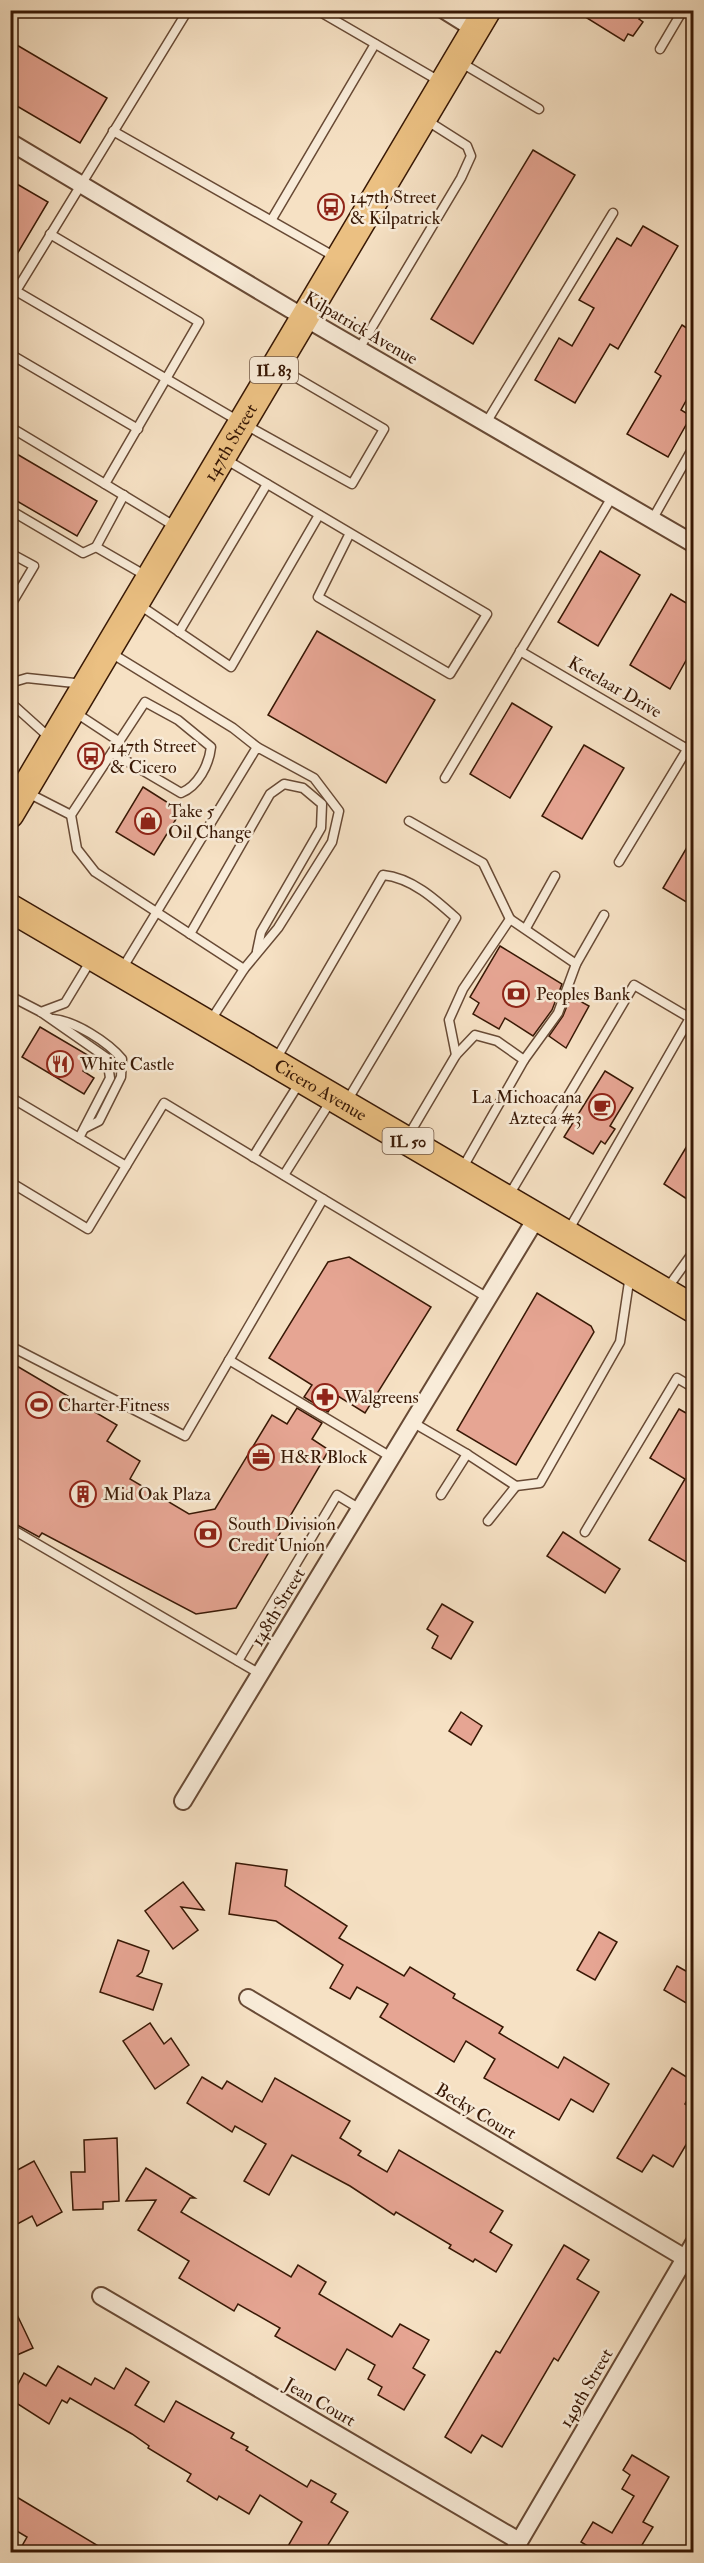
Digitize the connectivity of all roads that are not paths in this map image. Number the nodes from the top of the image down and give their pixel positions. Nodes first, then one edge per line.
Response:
1 (188, 10) edge
2 (317, 10) edge
3 (444, 10) edge
4 (683, 10) edge
5 (482, 20) edge
6 (375, 44) junction
7 (660, 49) dead end
8 (458, 61) junction
9 (444, 84) junction
10 (539, 109) dead end
11 (423, 118) junction
12 (113, 131) junction
13 (10, 142) edge
14 (80, 183) junction
15 (613, 213) dead end
16 (272, 219) junction
17 (50, 234) junction
18 (340, 260) junction
19 (16, 291) junction
20 (10, 301) edge
21 (305, 318) junction
22 (359, 350) junction
23 (10, 354) edge
24 (276, 366) junction
25 (167, 379) junction
26 (242, 423) junction
27 (486, 423) junction
28 (10, 427) edge
29 (138, 429) junction
30 (693, 446) edge
31 (222, 458) junction
32 (105, 484) junction
33 (267, 484) junction
34 (124, 495) junction
35 (612, 496) junction
36 (10, 510) edge
37 (319, 515) junction
38 (652, 520) junction
39 (179, 529) junction
40 (350, 533) junction
41 (693, 544) edge
42 (96, 547) junction
43 (10, 553) edge
44 (150, 578) junction
45 (10, 602) edge
46 (135, 602) junction
47 (179, 632) junction
48 (107, 651) junction
49 (520, 651) junction
50 (10, 683) edge
51 (87, 684) junction
52 (10, 702) edge
53 (72, 710) junction
54 (693, 738) edge
55 (53, 741) junction
56 (120, 742) junction
57 (256, 747) junction
58 (690, 751) edge
59 (113, 753) junction
60 (445, 778) dead end
61 (17, 802) edge
62 (71, 815) junction
63 (409, 821) dead end
64 (619, 862) dead end
65 (555, 876) dead end
66 (10, 908) edge
67 (157, 912) junction
68 (604, 915) dead end
69 (510, 919) junction
70 (526, 928) junction
71 (190, 934) junction
72 (256, 954) junction
73 (93, 957) junction
74 (576, 964) junction
75 (244, 969) junction
76 (120, 972) junction
77 (10, 996) edge
78 (41, 1012) junction
79 (51, 1019) junction
80 (209, 1024) junction
81 (456, 1055) junction
82 (524, 1060) junction
83 (274, 1063) junction
84 (302, 1079) junction
85 (10, 1097) edge
86 (339, 1101) junction
87 (85, 1128) junction
88 (79, 1138) junction
89 (406, 1140) junction
90 (253, 1156) junction
91 (126, 1166) junction
92 (460, 1172) junction
93 (284, 1175) junction
94 (10, 1182) edge
95 (323, 1199) junction
96 (507, 1199) junction
97 (537, 1217) junction
98 (566, 1234) junction
99 (693, 1251) edge
100 (630, 1272) junction
101 (665, 1292) junction
102 (488, 1298) junction
103 (693, 1309) edge
104 (10, 1346) edge
105 (229, 1360) junction
106 (693, 1388) edge
107 (412, 1422) junction
108 (467, 1454) junction
109 (391, 1457) junction
110 (516, 1486) junction
111 (441, 1495) dead end
112 (360, 1509) junction
113 (488, 1521) dead end
114 (10, 1528) edge
115 (585, 1532) dead end
116 (237, 1661) junction
117 (260, 1674) junction
118 (183, 1801) dead end
119 (248, 1998) dead end
120 (689, 2251) edge
121 (101, 2296) dead end
122 (516, 2547) edge

1 - 12 lane
2 - 6 lane
3 - 5 street
4 - 7 lane
5 - 8 main road, 147th Street / IL 83
6 - 9 lane
6 - 16 lane
8 - 9 main road, 147th Street / IL 83
8 - 10 lane
9 - 11 main road, 147th Street / IL 83
11 - 18 main road, 147th Street / IL 83
11 - 22 lane
12 - 14 lane
12 - 16 lane
13 - 14 street, Kilpatrick Avenue
14 - 17 lane
14 - 21 street, Kilpatrick Avenue
15 - 27 lane
16 - 18 lane
17 - 19 lane
17 - 25 lane
18 - 21 main road, 147th Street / IL 83
19 - 20 lane
19 - 25 lane
21 - 22 street, Kilpatrick Avenue
21 - 24 main road, 147th Street / IL 83
22 - 27 street, Kilpatrick Avenue
23 - 29 lane
24 - 26 main road, 147th Street / IL 83
24 - 26 lane
25 - 26 lane
25 - 29 lane
26 - 31 main road, 147th Street / IL 83
27 - 35 street, Kilpatrick Avenue
28 - 32 lane
29 - 32 lane
30 - 38 lane
31 - 33 lane
31 - 39 main road, 147th Street / IL 83
32 - 34 lane
33 - 37 lane
33 - 47 lane
34 - 39 lane
34 - 42 lane
35 - 38 street, Kilpatrick Avenue
35 - 49 lane
36 - 42 lane
37 - 40 lane
37 - 47 lane
38 - 41 street, Kilpatrick Avenue
39 - 44 main road, 147th Street / IL 83
40 - 40 lane
42 - 44 lane
43 - 45 lane
44 - 46 main road, 147th Street / IL 83
46 - 47 lane
46 - 48 main road, 147th Street / IL 83
48 - 51 main road, 147th Street / IL 83
48 - 57 lane
49 - 58 lane, Ketelaar Drive
49 - 60 lane
50 - 51 lane
51 - 53 main road, 147th Street / IL 83
52 - 55 lane
53 - 55 main road, 147th Street / IL 83
53 - 56 lane
54 - 58 lane
55 - 61 main road, 147th Street / IL 83
56 - 59 lane
56 - 59 lane
57 - 67 lane
57 - 72 lane
58 - 64 lane
59 - 62 lane
61 - 62 lane
62 - 67 lane
63 - 69 lane
65 - 70 lane
66 - 73 main road, Cicero Avenue / IL 50
67 - 71 lane
67 - 76 lane
68 - 74 lane
69 - 70 lane
69 - 81 lane
70 - 74 lane
71 - 72 lane
71 - 75 lane
72 - 75 lane
73 - 76 main road, Cicero Avenue / IL 50
73 - 78 lane
74 - 82 lane
75 - 80 lane
76 - 80 main road, Cicero Avenue / IL 50
77 - 78 lane
78 - 79 lane
79 - 87 lane
79 - 87 lane
80 - 83 main road, Cicero Avenue / IL 50
81 - 82 lane
81 - 89 lane
82 - 92 lane
83 - 84 main road, Cicero Avenue / IL 50
83 - 86 lane
84 - 86 main road, Cicero Avenue / IL 50
84 - 90 lane
85 - 88 lane
86 - 89 main road, Cicero Avenue / IL 50
86 - 93 lane
87 - 88 lane
88 - 91 lane
89 - 92 main road, Cicero Avenue / IL 50
90 - 91 lane
90 - 93 lane
91 - 94 lane
92 - 96 main road, Cicero Avenue / IL 50
93 - 95 lane
95 - 102 lane
95 - 105 lane
96 - 97 main road, Cicero Avenue / IL 50
96 - 98 lane
97 - 98 main road, Cicero Avenue / IL 50
97 - 102 street, 148th Street
98 - 100 main road, Cicero Avenue / IL 50
99 - 101 lane
100 - 101 main road, Cicero Avenue / IL 50
100 - 110 lane
101 - 103 main road, Cicero Avenue / IL 50
102 - 107 street, 148th Street
104 - 105 lane
105 - 109 lane
106 - 115 lane
107 - 108 lane
107 - 109 street, 148th Street
108 - 110 lane
108 - 111 lane
109 - 112 street, 148th Street
110 - 113 lane
112 - 116 lane
112 - 117 street, 148th Street
114 - 116 lane
116 - 117 lane
117 - 118 street, 148th Street
119 - 120 street, Becky Court
120 - 122 street, 149th Street
121 - 122 street, Jean Court

